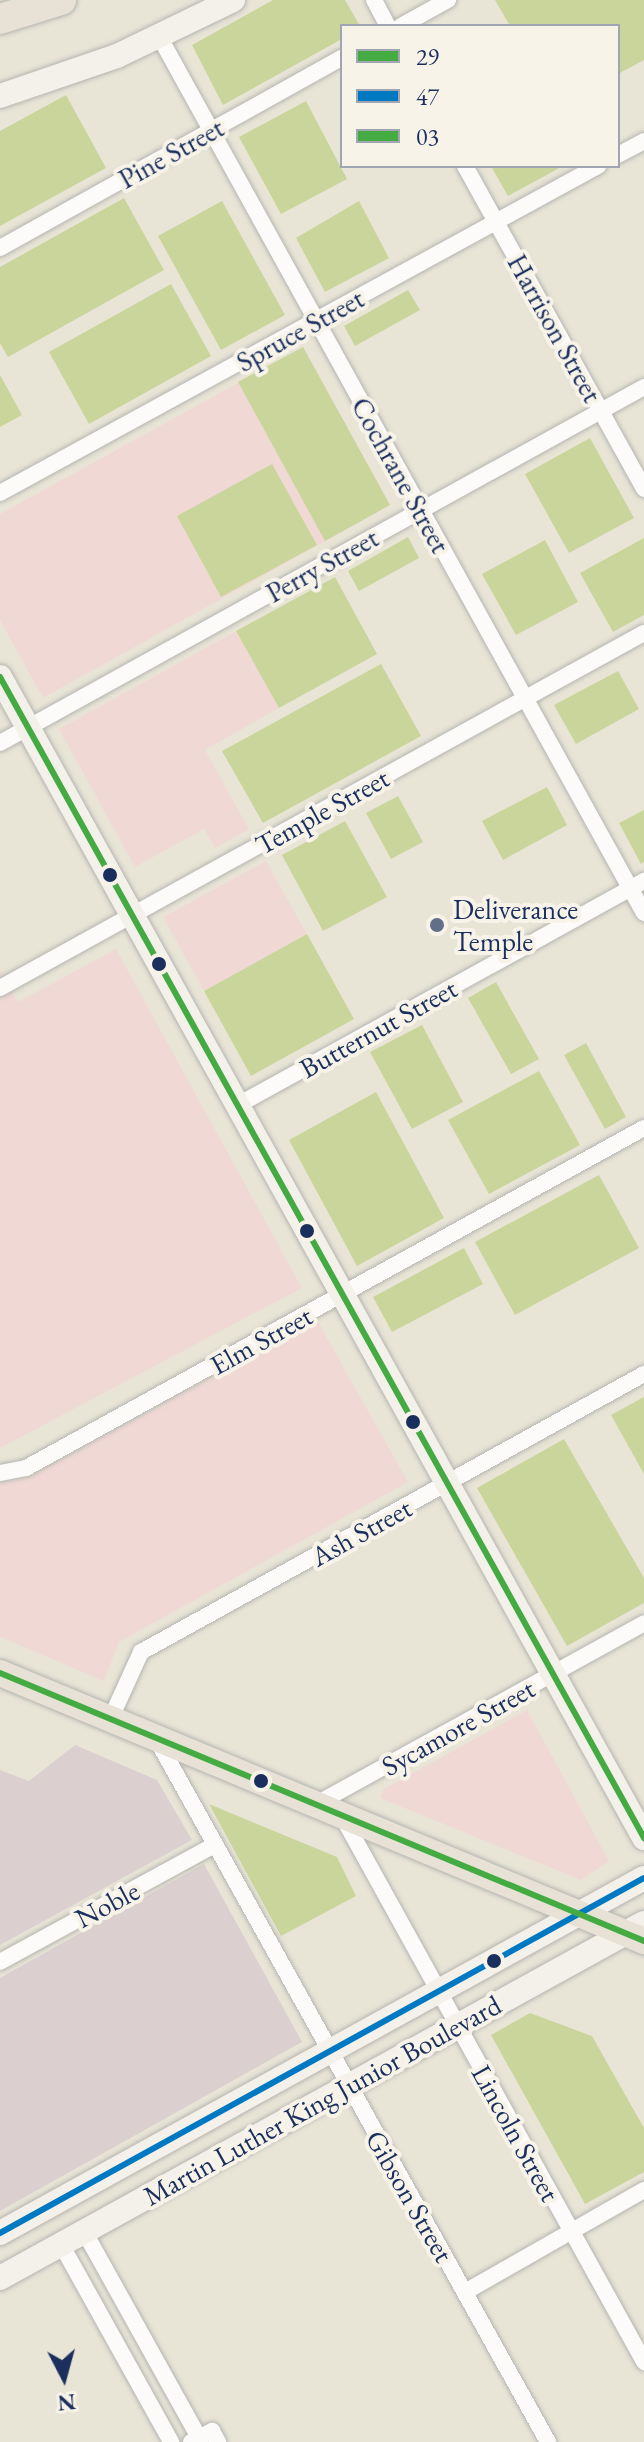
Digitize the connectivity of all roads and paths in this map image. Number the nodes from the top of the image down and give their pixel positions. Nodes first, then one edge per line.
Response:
1 (61, 0) edge
2 (233, 0) edge
3 (374, 0) edge
4 (448, 0) edge
5 (0, 19) edge
6 (387, 24) edge
7 (405, 24) edge
8 (159, 36) junction
9 (340, 59) edge
10 (0, 96) edge
11 (213, 130) junction
12 (644, 141) edge
13 (620, 154) edge
14 (466, 168) edge
15 (594, 168) edge
16 (496, 222) junction
17 (0, 248) edge
18 (316, 321) junction
19 (644, 387) edge
20 (601, 411) junction
21 (644, 489) edge
22 (0, 493) edge
23 (421, 510) junction
24 (644, 633) edge
25 (0, 677) edge
26 (526, 698) junction
27 (28, 727) junction
28 (0, 743) edge
29 (637, 884) edge
30 (644, 913) edge
31 (132, 916) junction
32 (0, 988) edge
33 (238, 1105) junction
34 (644, 1128) edge
35 (343, 1295) junction
36 (644, 1374) edge
37 (0, 1473) edge
38 (448, 1485) junction
39 (644, 1623) edge
40 (0, 1673) edge
41 (553, 1675) junction
42 (110, 1720) junction
43 (157, 1740) junction
44 (313, 1806) junction
45 (343, 1818) junction
46 (644, 1838) edge
47 (213, 1846) junction
48 (644, 1878) edge
49 (576, 1912) junction
50 (638, 1932) edge
51 (0, 1962) edge
52 (436, 1988) junction
53 (456, 2026) junction
54 (327, 2049) junction
55 (347, 2086) junction
56 (175, 2133) junction
57 (196, 2170) junction
58 (644, 2190) edge
59 (84, 2231) junction
60 (571, 2231) junction
61 (0, 2233) edge
62 (61, 2244) junction
63 (0, 2278) edge
64 (465, 2292) junction
65 (644, 2362) edge
66 (205, 2438) edge
67 (171, 2442) edge
68 (548, 2442) edge

1 - 5 highway
2 - 8 street
3 - 6 street
4 - 7 street
8 - 10 street
8 - 11 street, Cochrane Street
9 - 11 street, Pine Street
11 - 17 street, Pine Street
11 - 18 street, Cochrane Street
12 - 13 street
14 - 16 street, Harrison Street
15 - 16 street, Spruce Street
16 - 18 street, Spruce Street
16 - 20 street, Harrison Street
18 - 22 street, Spruce Street
18 - 23 street, Cochrane Street
19 - 20 street, Perry Street
20 - 21 street, Harrison Street
20 - 23 street, Perry Street
23 - 26 street, Cochrane Street
23 - 27 street, Perry Street
24 - 26 street, Temple Street
25 - 27 street
26 - 29 street, Cochrane Street
26 - 31 street, Temple Street
27 - 28 street, Perry Street
27 - 31 street
29 - 30 street, Cochrane Street
29 - 33 street, Butternut Street
31 - 32 street, Temple Street
31 - 33 street
33 - 35 street
34 - 35 street, Elm Street
35 - 37 street, Elm Street
35 - 38 street
36 - 38 street, Ash Street
38 - 41 street
38 - 42 street, Ash Street
39 - 41 street, Sycamore Street
40 - 42 main road
41 - 44 street, Sycamore Street
41 - 46 street
42 - 43 main road
43 - 44 main road
43 - 47 street, Gibson Street
44 - 45 main road
45 - 49 main road
45 - 52 street, Lincoln Street
47 - 51 street, Noble
47 - 54 street, Gibson Street
48 - 49 street, Martin Luther King Junior Boulevard
49 - 50 main road
49 - 52 street, Martin Luther King Junior Boulevard
50 - 53 street, Martin Luther King Junior Boulevard
52 - 53 street, Lincoln Street
52 - 54 street, Martin Luther King Junior Boulevard
53 - 55 street, Martin Luther King Junior Boulevard
53 - 60 street, Lincoln Street
54 - 55 street, Gibson Street
54 - 56 street, Martin Luther King Junior Boulevard
55 - 57 street, Martin Luther King Junior Boulevard
55 - 64 street, Gibson Street
56 - 57 street
56 - 61 street, Martin Luther King Junior Boulevard
57 - 59 street, Martin Luther King Junior Boulevard
58 - 60 street
59 - 62 street, Martin Luther King Junior Boulevard
59 - 66 street
60 - 64 street
60 - 65 street, Lincoln Street
62 - 63 street, Martin Luther King Junior Boulevard
62 - 67 street
64 - 68 street, Gibson Street

